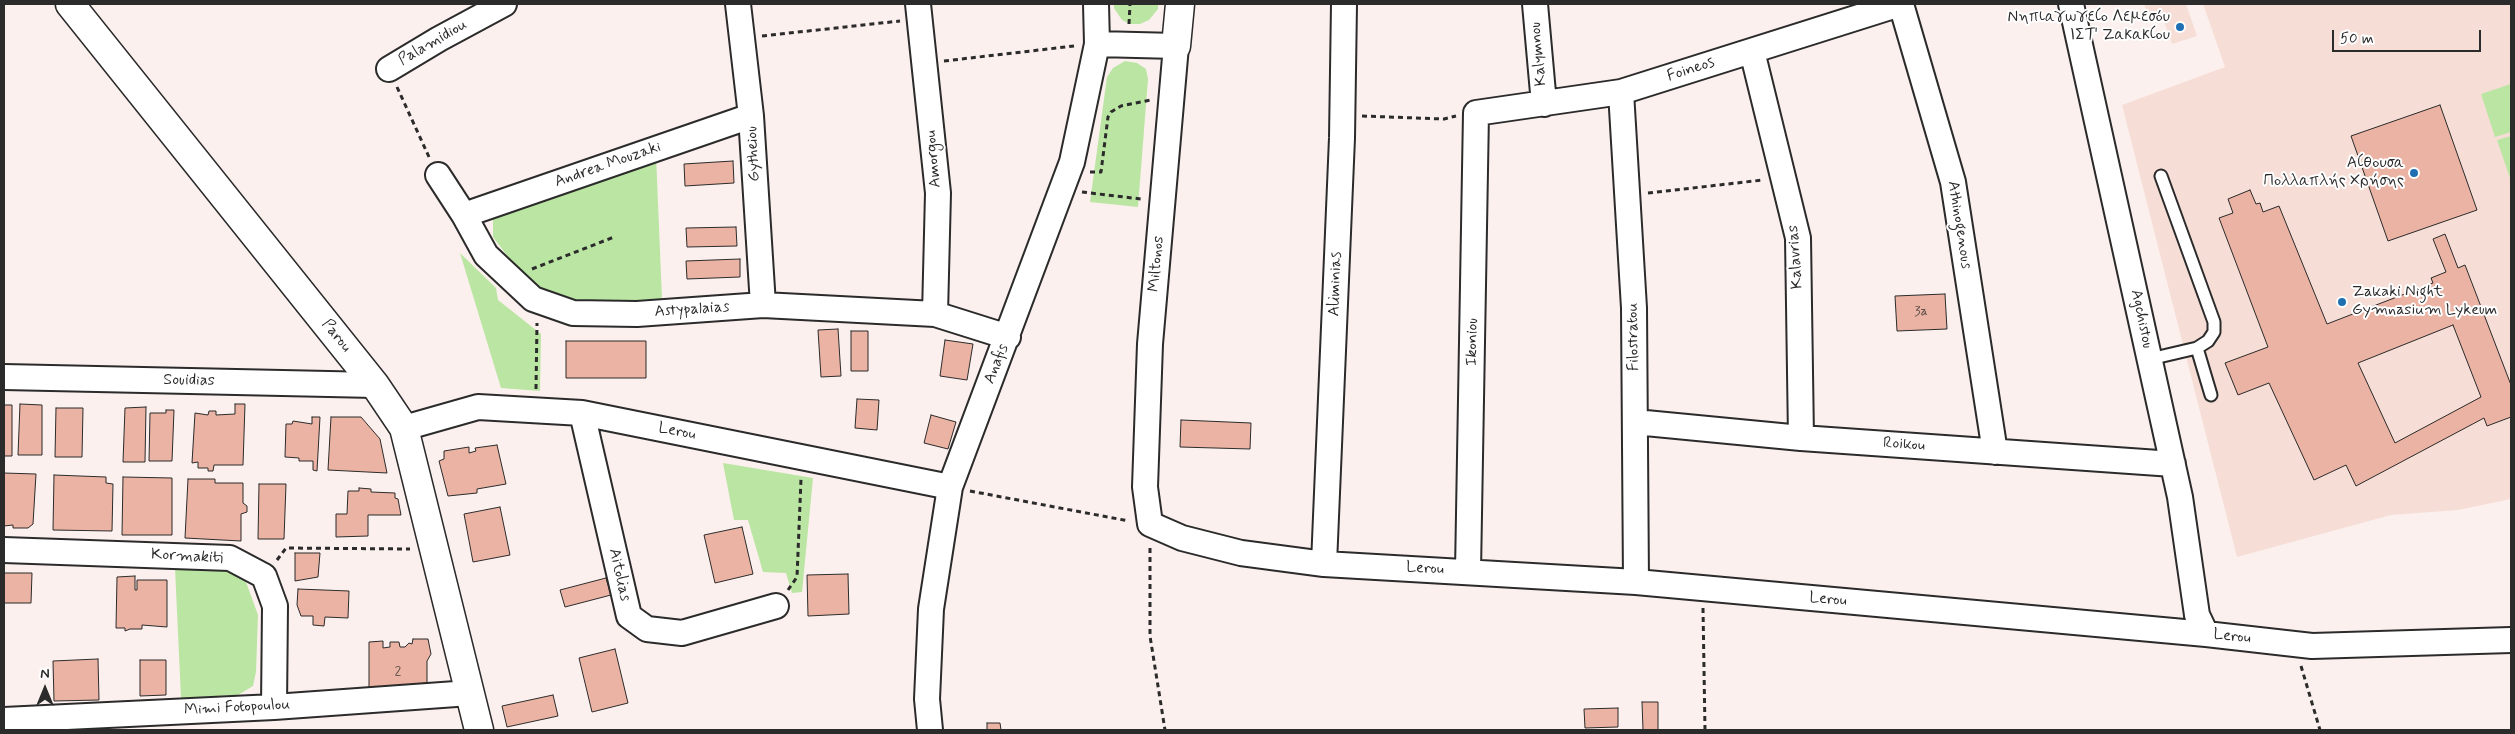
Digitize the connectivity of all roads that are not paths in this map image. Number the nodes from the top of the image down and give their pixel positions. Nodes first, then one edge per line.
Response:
1 (70, 4) edge
2 (504, 4) edge
3 (738, 4) edge
4 (1096, 4) edge
5 (1180, 4) edge
6 (1344, 4) edge
7 (1535, 4) edge
8 (1900, 4) edge
9 (2071, 4) edge
10 (919, 11) edge
11 (1097, 44) junction
12 (1176, 46) junction
13 (1752, 51) junction
14 (389, 69) road end
15 (1621, 92) junction
16 (1544, 104) junction
17 (1476, 113) joint
18 (752, 116) junction
19 (438, 175) road end
20 (2161, 176) dead end
21 (464, 215) junction
22 (763, 305) junction
23 (934, 314) junction
24 (1008, 336) junction
25 (2197, 348) junction
26 (2150, 359) junction
27 (4, 377) edge
28 (375, 384) junction
29 (2211, 396) dead end
30 (582, 413) junction
31 (1635, 422) junction
32 (404, 428) junction
33 (1801, 438) junction
34 (1995, 452) junction
35 (2173, 464) junction
36 (950, 487) junction
37 (1150, 524) joint
38 (4, 550) edge
39 (1324, 564) junction
40 (1468, 571) junction
41 (1636, 582) junction
42 (776, 606) road end
43 (2206, 634) junction
44 (2511, 640) edge
45 (470, 692) junction
46 (274, 707) junction
47 (4, 720) edge
48 (479, 730) edge
49 (930, 730) edge

1 - 28 street, Parou
2 - 14 street, Palamidiou
3 - 18 street, Gytheiou
4 - 11 street, Anafis
5 - 12 street, Miltonos
6 - 39 street, Aliminias
7 - 16 street, Kalymnou
8 - 13 street, Foineos
8 - 34 street, Athinogenous
9 - 26 street, Agchistou
10 - 23 street, Amorgou
11 - 12 street
11 - 24 street, Anafis
12 - 37 street, Miltonos
13 - 15 street, Foineos
13 - 33 street, Kalavrias
15 - 16 street, Foineos
15 - 31 street, Filostratou
16 - 17 street, Foineos
17 - 40 street, Ikoniou
18 - 21 street, Andrea Mouzaki
18 - 22 street, Gytheiou
19 - 21 street, Astypalaias
20 - 25 lane
21 - 22 street, Astypalaias
22 - 23 street, Astypalaias
23 - 24 street, Astypalaias
24 - 36 street, Anafis
25 - 26 lane
25 - 29 lane
26 - 35 street, Agchistou
27 - 28 street, Souidias
28 - 32 street, Parou
30 - 32 street, Lerou
30 - 36 street, Lerou
30 - 42 street, Aitolias
31 - 33 street, Roikou
31 - 41 street, Filostratou
32 - 45 street, Parou
33 - 34 street, Roikou
34 - 35 street, Roikou
35 - 43 street, Agchistou
36 - 49 street, Anafis
37 - 39 street, Lerou
38 - 46 street, Kormakiti
39 - 40 street, Lerou
40 - 41 street, Lerou
41 - 43 street, Lerou
43 - 44 street, Lerou
45 - 46 street, Mimi Fotopoulou
45 - 48 street, Parou
46 - 47 street, Mimi Fotopoulou

